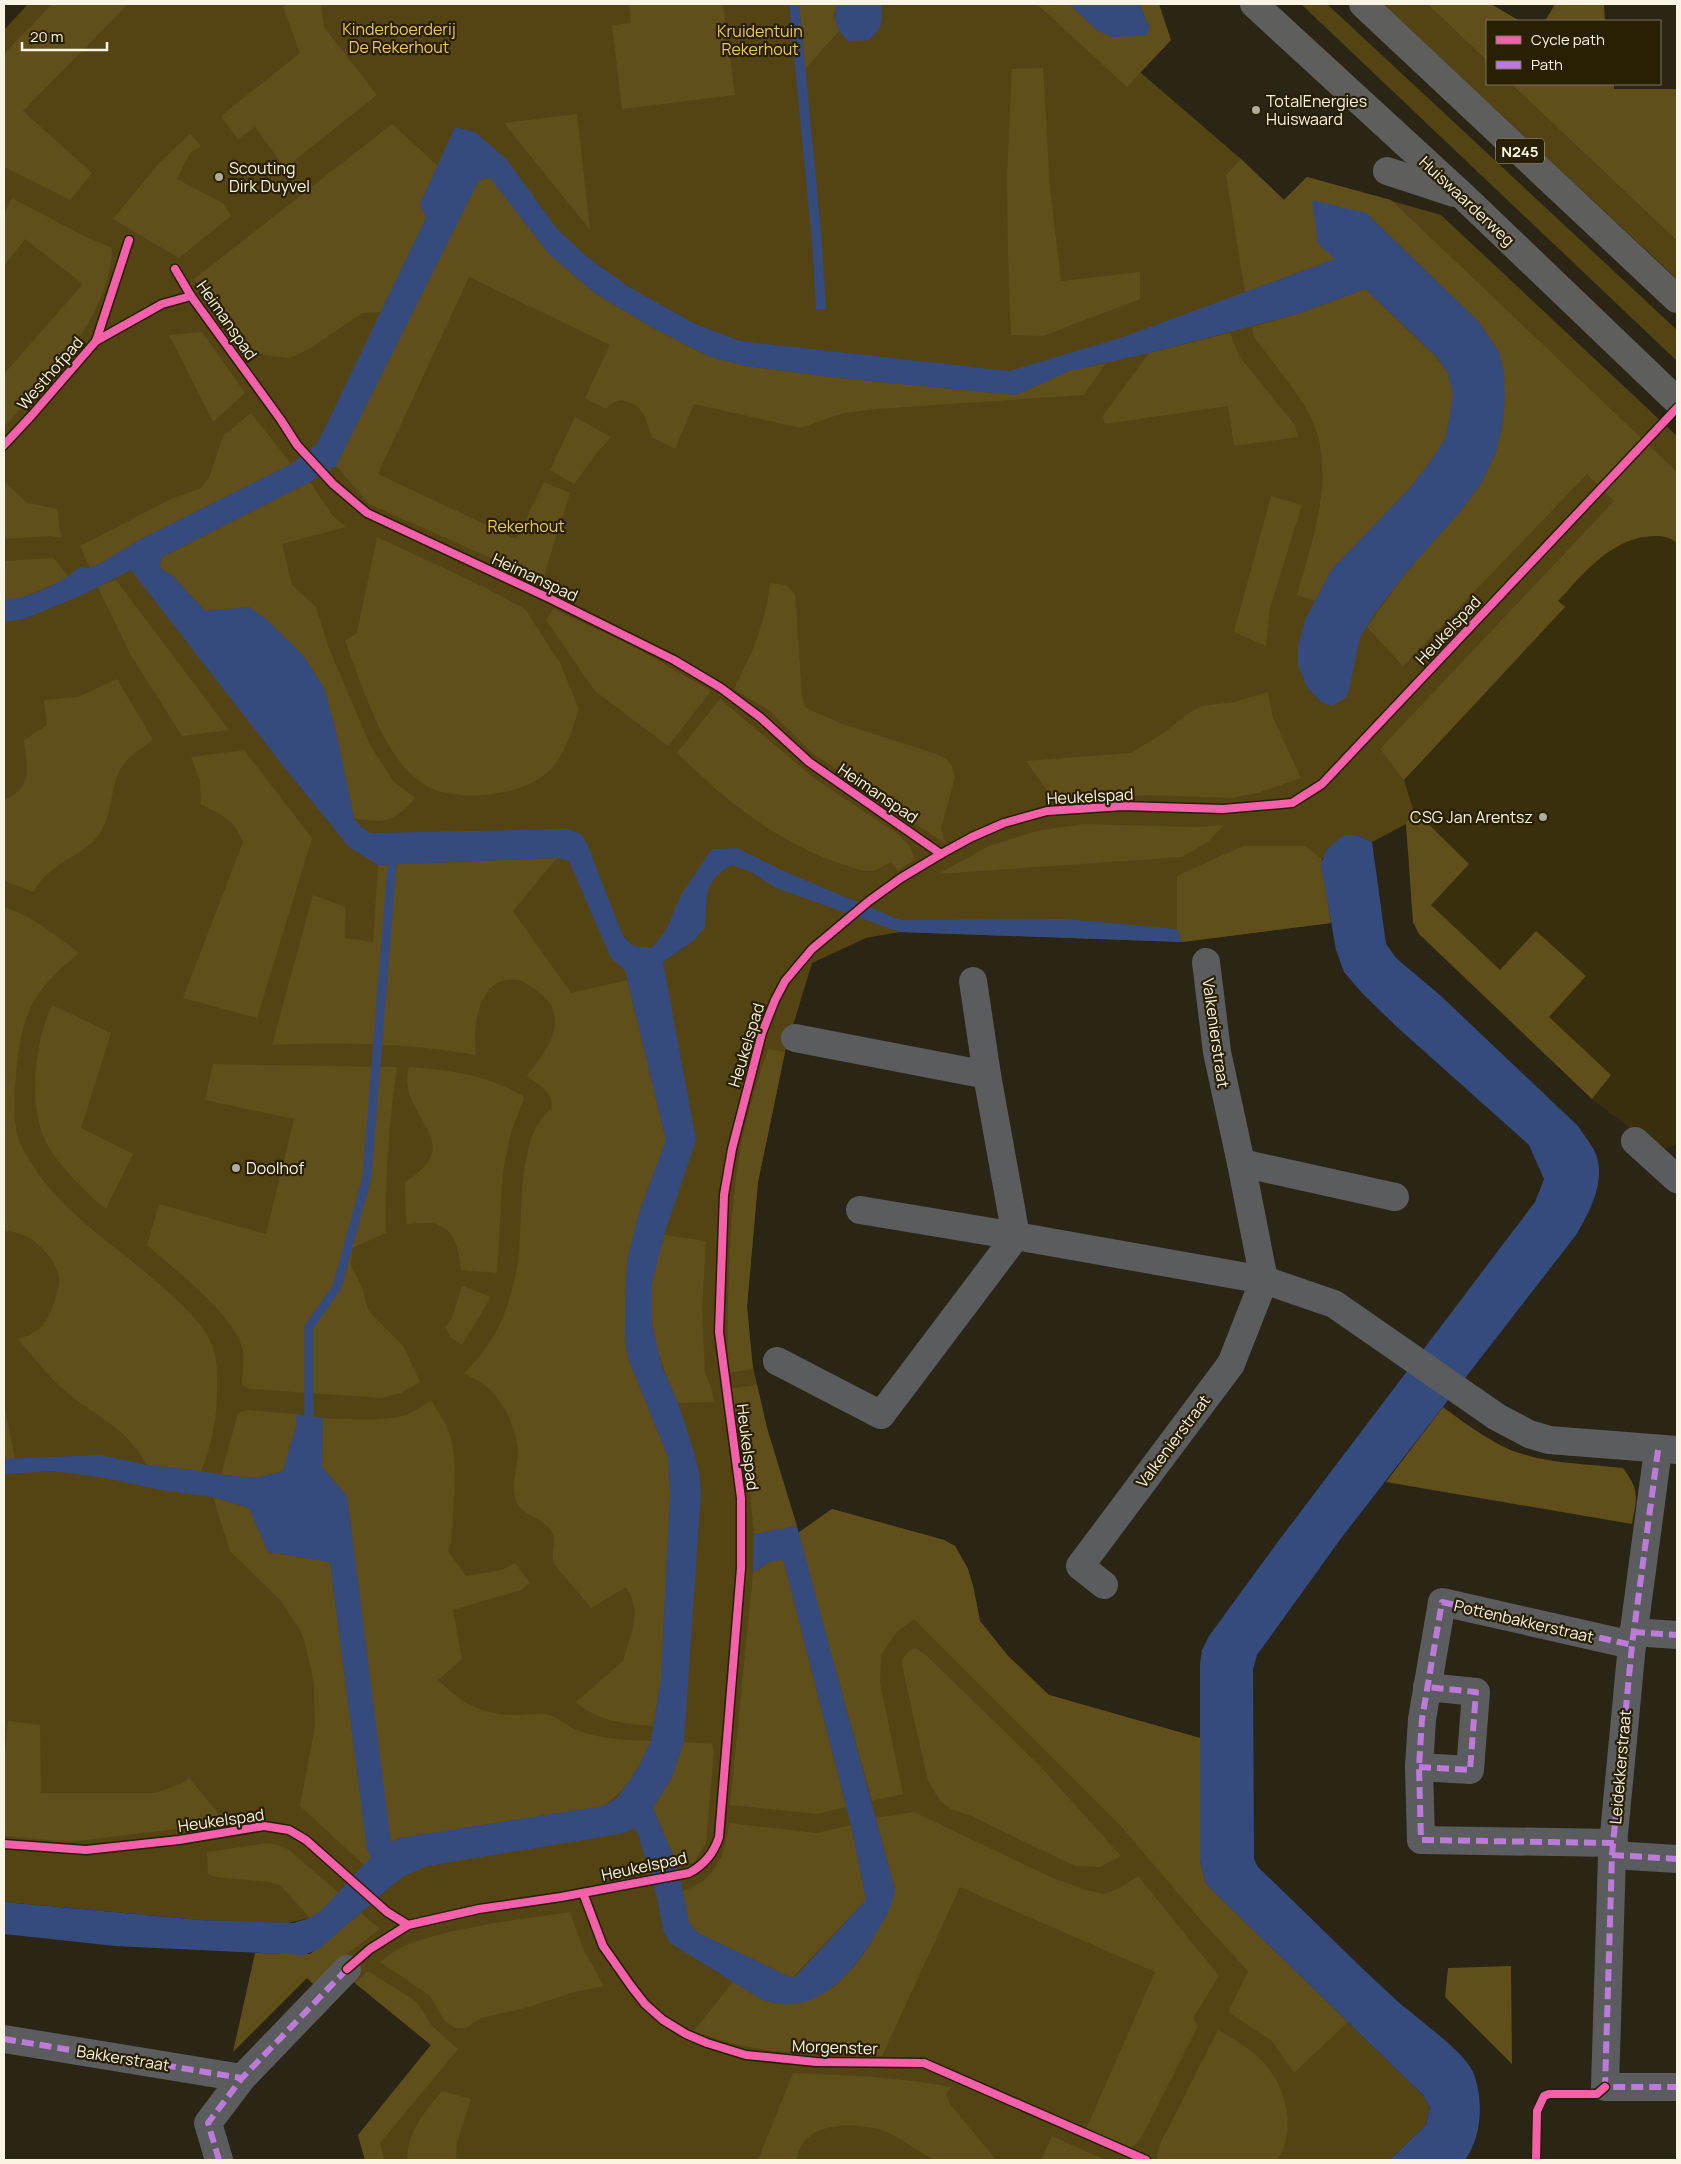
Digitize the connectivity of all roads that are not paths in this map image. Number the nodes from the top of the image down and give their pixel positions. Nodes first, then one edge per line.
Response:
1 (1254, 4) edge
2 (1363, 4) edge
3 (1387, 171) dead end
4 (1463, 196) junction
5 (1677, 299) edge
6 (1677, 402) edge
7 (1206, 962) dead end
8 (973, 981) dead end
9 (795, 1038) dead end
10 (987, 1075) junction
11 (1635, 1141) dead end
12 (1241, 1163) junction
13 (1677, 1179) edge
14 (1395, 1198) dead end
15 (860, 1210) dead end
16 (1016, 1236) junction
17 (1264, 1280) junction
18 (778, 1360) dead end
19 (1668, 1450) edge
20 (1104, 1585) dead end
21 (1677, 1635) edge
22 (1632, 1638) junction
23 (1427, 1687) junction
24 (1419, 1767) junction
25 (1613, 1849) junction
26 (1677, 1859) edge
27 (346, 1969) dead end
28 (4, 2039) edge
29 (242, 2078) junction
30 (1677, 2087) edge
31 (219, 2160) edge

1 - 4 highway, Huiswaarderweg
2 - 5 highway, N245
3 - 4 highway
4 - 6 highway, Huiswaarderweg
7 - 12 street, Valkenierstraat
8 - 10 street
9 - 10 street
10 - 16 street
11 - 13 street
12 - 14 street
12 - 17 street, Valkenierstraat
15 - 16 street
16 - 17 street
16 - 18 street
17 - 19 street
17 - 20 street, Valkenierstraat
19 - 22 street, Leidekkerstraat
21 - 22 street
22 - 23 street, Pottenbakkerstraat
22 - 25 street, Leidekkerstraat
23 - 24 street, Pottenbakkerstraat
23 - 24 street
24 - 25 street, Pottenbakkerstraat
25 - 26 street
25 - 30 street, Leidekkerstraat
27 - 29 street
28 - 29 street, Bakkerstraat
29 - 31 street

